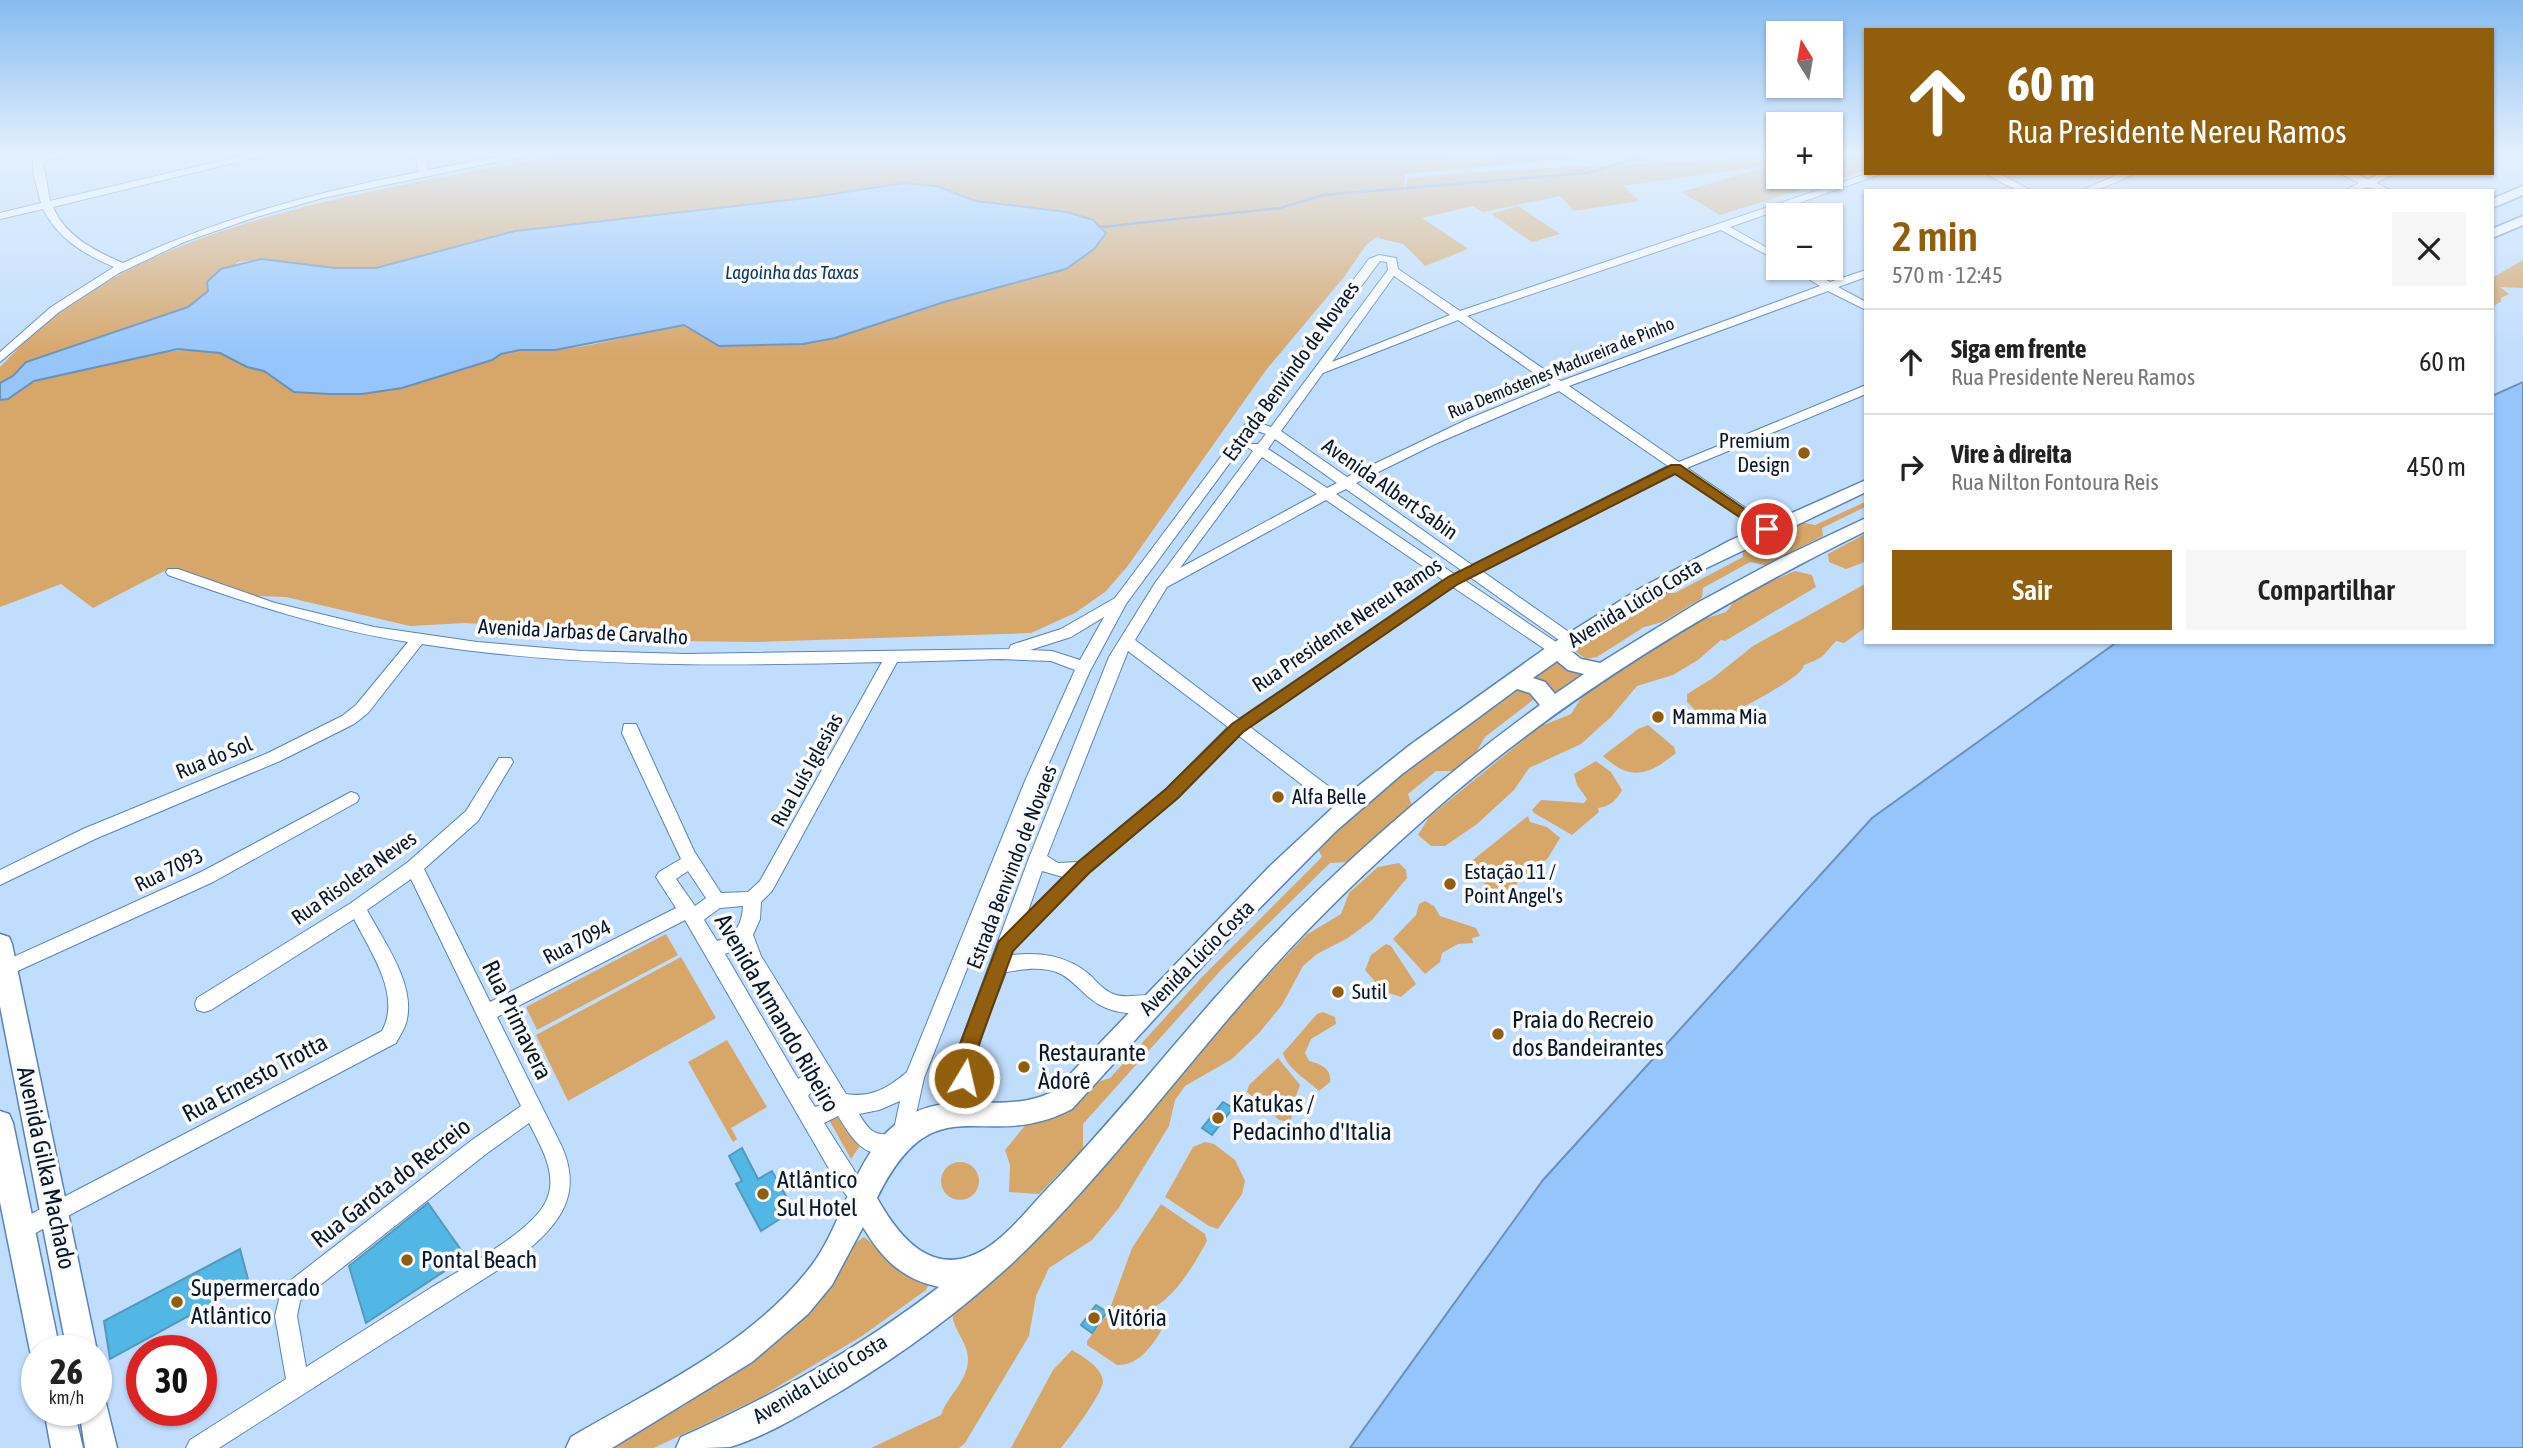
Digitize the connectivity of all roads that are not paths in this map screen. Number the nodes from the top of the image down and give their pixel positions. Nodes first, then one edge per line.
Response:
1 (54, 221) edge
2 (239, 221) edge
3 (1742, 221) edge
4 (2522, 221) edge
5 (1723, 227) junction
6 (2494, 233) edge
7 (1766, 251) edge
8 (122, 268) junction
9 (1393, 270) junction
10 (1864, 274) edge
11 (1816, 280) edge
12 (1829, 287) junction
13 (1864, 306) edge
14 (1461, 315) junction
15 (1350, 329) junction
16 (1388, 342) junction
17 (0, 358) edge
18 (1319, 371) junction
19 (1562, 384) junction
20 (1864, 391) edge
21 (1251, 425) junction
22 (1274, 432) junction
23 (1237, 443) junction
24 (1261, 450) junction
25 (1675, 468) junction
26 (1346, 485) junction
27 (1864, 486) edge
28 (1327, 494) junction
29 (1207, 525) junction
30 (1864, 525) edge
31 (1767, 529) junction
32 (1243, 540) junction
33 (1469, 570) junction
34 (173, 572) dead end
35 (1453, 580) junction
36 (1160, 586) junction
37 (1120, 601) junction
38 (417, 641) junction
39 (1126, 641) junction
40 (1564, 645) junction
41 (1000, 654) junction
42 (893, 656) junction
43 (1084, 667) junction
44 (1603, 671) junction
45 (1514, 681) junction
46 (1551, 707) junction
47 (630, 728) dead end
48 (1237, 728) junction
49 (505, 762) dead end
50 (351, 798) dead end
51 (1346, 809) junction
52 (1038, 858) junction
53 (690, 862) junction
54 (414, 867) junction
55 (1083, 868) junction
56 (0, 878) edge
57 (752, 899) junction
58 (717, 901) junction
59 (357, 908) junction
60 (691, 915) junction
61 (744, 935) junction
62 (1005, 947) junction
63 (713, 950) junction
64 (2, 961) edge
65 (998, 965) junction
66 (1153, 1003) junction
67 (204, 1004) dead end
68 (487, 1013) junction
69 (823, 1077) junction
70 (914, 1078) junction
71 (797, 1095) junction
72 (838, 1101) junction
73 (533, 1109) junction
74 (987, 1112) junction
75 (809, 1117) junction
76 (0, 1123) edge
77 (899, 1138) junction
78 (863, 1200) junction
79 (55, 1212) junction
80 (19, 1231) junction
81 (994, 1259) junction
82 (42, 1335) edge
83 (79, 1335) edge
84 (298, 1387) junction
85 (62, 1426) edge
86 (97, 1426) edge
87 (67, 1448) edge
88 (101, 1448) edge
89 (198, 1448) edge
90 (582, 1448) edge
91 (692, 1448) edge

1 - 8 street
2 - 8 street
3 - 5 street
4 - 6 main road
5 - 7 street
5 - 14 street
8 - 17 street
9 - 14 street
9 - 15 street, Estrada Benvindo de Novaes
9 - 21 street, Estrada Benvindo de Novaes
10 - 12 street, Rua Demóstenes Madureira de Pinho
11 - 12 street
12 - 13 street
12 - 19 street, Rua Demóstenes Madureira de Pinho
14 - 16 street
14 - 19 street
15 - 16 street
15 - 18 street, Estrada Benvindo de Novaes
16 - 18 street
18 - 22 street, Estrada Benvindo de Novaes
19 - 25 street
19 - 26 street, Rua Demóstenes Madureira de Pinho
20 - 25 street, Rua Presidente Nereu Ramos
21 - 22 street, Avenida Albert Sabin
21 - 23 street, Estrada Benvindo de Novaes
22 - 24 street, Estrada Benvindo de Novaes
22 - 26 street, Avenida Albert Sabin
23 - 24 street, Avenida Albert Sabin
23 - 37 street, Estrada Benvindo de Novaes
24 - 28 street, Avenida Albert Sabin
24 - 29 street, Estrada Benvindo de Novaes
25 - 31 street
25 - 33 street, Rua Presidente Nereu Ramos
26 - 28 street, Rua Demóstenes Madureira de Pinho
26 - 33 street, Avenida Albert Sabin
27 - 31 main road, Avenida Lúcio Costa
28 - 32 street, Rua Demóstenes Madureira de Pinho
28 - 35 street, Avenida Albert Sabin
29 - 32 street
29 - 36 street, Estrada Benvindo de Novaes
30 - 44 main road, Avenida Lúcio Costa
31 - 40 main road, Avenida Lúcio Costa
32 - 36 street, Rua Demóstenes Madureira de Pinho
33 - 35 street, Rua Presidente Nereu Ramos
33 - 40 street, Avenida Albert Sabin
34 - 38 street, Avenida Jarbas de Carvalho
35 - 40 street, Avenida Albert Sabin
35 - 48 street, Rua Presidente Nereu Ramos
36 - 39 street, Estrada Benvindo de Novaes
37 - 41 street, Avenida Jarbas de Carvalho
37 - 43 street, Estrada Benvindo de Novaes
38 - 42 street, Avenida Jarbas de Carvalho
38 - 56 street, Rua do Sol
39 - 48 street
39 - 52 street, Estrada Benvindo de Novaes
40 - 44 main road
40 - 45 main road, Avenida Lúcio Costa
41 - 42 street, Avenida Jarbas de Carvalho
41 - 43 street, Avenida Jarbas de Carvalho
42 - 57 street, Rua Luís Iglesias
43 - 70 street, Estrada Benvindo de Novaes
44 - 46 main road, Avenida Lúcio Costa
45 - 46 main road
45 - 51 main road, Avenida Lúcio Costa
46 - 81 main road, Avenida Lúcio Costa
47 - 53 street, Avenida Armando Ribeiro
48 - 51 street
48 - 55 street, Rua Presidente Nereu Ramos
49 - 54 street, Rua Risoleta Neves
50 - 64 street, Rua 7093
51 - 66 main road, Avenida Lúcio Costa
52 - 55 street
52 - 62 street, Estrada Benvindo de Novaes
53 - 58 street, Avenida Armando Ribeiro
53 - 60 street, Avenida Armando Ribeiro
54 - 59 street, Rua Risoleta Neves
54 - 68 street, Rua Primavera
55 - 62 street, Rua Presidente Nereu Ramos
57 - 58 street, Avenida Armando Ribeiro
57 - 61 street, Avenida Armando Ribeiro
58 - 60 street, Rua 7094
59 - 67 street, Rua Risoleta Neves
59 - 79 street, Rua Ernesto Trotta
60 - 63 street, Avenida Armando Ribeiro
60 - 68 street, Rua 7094
61 - 63 street
61 - 69 street, Avenida Armando Ribeiro
62 - 65 street, Estrada Benvindo de Novaes
63 - 71 street, Avenida Armando Ribeiro
64 - 79 main road, Avenida Gilka Machado
65 - 66 street
65 - 74 street, Estrada Benvindo de Novaes
66 - 74 main road, Avenida Lúcio Costa
68 - 73 street, Rua Primavera
69 - 71 street
69 - 72 street, Avenida Armando Ribeiro
70 - 72 street
70 - 77 street, Estrada Benvindo de Novaes
71 - 75 street, Avenida Armando Ribeiro
72 - 75 street
72 - 77 street, Avenida Armando Ribeiro
73 - 84 street, Rua Garota do Recreio
73 - 84 street, Rua Primavera
74 - 77 main road, Avenida Lúcio Costa
75 - 78 street, Avenida Armando Ribeiro
76 - 80 main road, Avenida Gilka Machado
77 - 78 main road
78 - 81 main road
78 - 90 main road
79 - 80 street, Rua Ernesto Trotta
79 - 83 main road, Avenida Gilka Machado
80 - 82 main road, Avenida Gilka Machado
81 - 91 main road, Avenida Lúcio Costa
84 - 89 street
85 - 87 main road
86 - 88 main road

